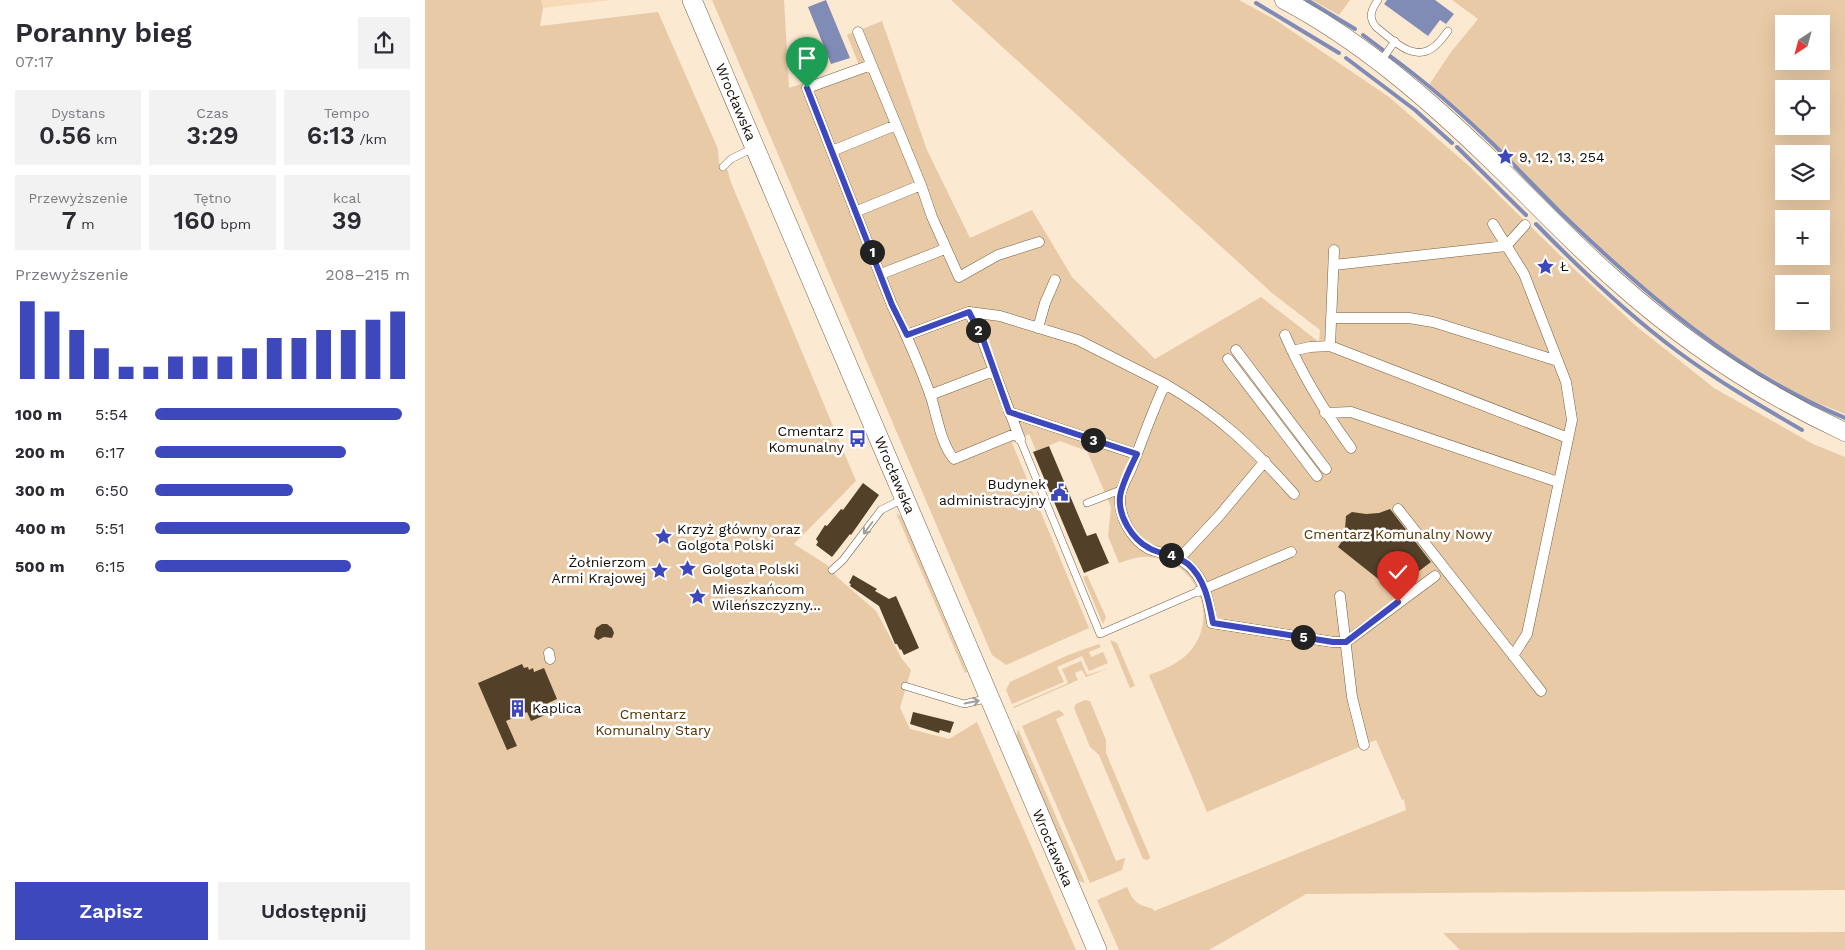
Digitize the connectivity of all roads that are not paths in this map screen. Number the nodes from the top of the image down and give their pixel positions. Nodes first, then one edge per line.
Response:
1 (692, 0) edge
2 (1284, 0) edge
3 (1377, 0) edge
4 (1448, 31) dead end
5 (858, 32) dead end
6 (1395, 41) junction
7 (1380, 63) junction
8 (871, 65) junction
9 (896, 126) junction
10 (755, 146) junction
11 (832, 151) junction
12 (723, 167) dead end
13 (921, 185) junction
14 (855, 212) junction
15 (1493, 224) dead end
16 (1525, 225) dead end
17 (1039, 242) dead end
18 (1506, 246) junction
19 (945, 249) junction
20 (1334, 250) dead end
21 (1333, 265) junction
22 (881, 274) junction
23 (1055, 280) dead end
24 (969, 312) junction
25 (1332, 318) junction
26 (1038, 328) junction
27 (907, 335) junction
28 (1285, 335) dead end
29 (1330, 346) junction
30 (1236, 350) dead end
31 (1292, 352) junction
32 (1228, 358) dead end
33 (1558, 361) junction
34 (993, 371) junction
35 (1165, 384) junction
36 (930, 395) junction
37 (1009, 412) junction
38 (1325, 413) junction
39 (1845, 432) edge
40 (1018, 436) junction
41 (1568, 438) junction
42 (1351, 448) dead end
43 (1137, 454) junction
44 (1265, 461) junction
45 (1326, 469) dead end
46 (1317, 476) dead end
47 (1558, 482) junction
48 (1123, 489) junction
49 (1294, 494) dead end
50 (905, 498) junction
51 (1087, 503) dead end
52 (1398, 509) dead end
53 (1291, 552) dead end
54 (1179, 559) junction
55 (832, 570) dead end
56 (1435, 576) dead end
57 (1200, 587) junction
58 (1340, 596) dead end
59 (1346, 642) junction
60 (1513, 656) junction
61 (905, 686) dead end
62 (1541, 691) dead end
63 (989, 698) junction
64 (1364, 745) dead end
65 (1097, 950) edge

1 - 10 main road, Wrocławska
2 - 7 street
3 - 6 lane
4 - 6 lane
5 - 8 street
6 - 7 lane
7 - 39 street
8 - 9 street
8 - 11 street
9 - 11 street
9 - 13 street
10 - 12 lane
10 - 50 main road, Wrocławska
11 - 14 street
13 - 14 street
13 - 19 street
14 - 22 street
15 - 18 street
16 - 18 street
17 - 19 street
18 - 21 street
18 - 33 street
19 - 22 street
20 - 21 street
21 - 25 street
22 - 27 street
23 - 26 street
24 - 26 street
24 - 27 street
24 - 34 street
25 - 29 street
25 - 33 street
26 - 35 street
27 - 36 street
28 - 31 street
29 - 31 street
29 - 41 street
30 - 45 street
31 - 38 street
32 - 46 street
33 - 41 street
34 - 36 street
34 - 37 street
35 - 43 street
35 - 44 street
36 - 40 street
37 - 40 street
37 - 43 street
38 - 42 street
38 - 47 street
40 - 57 lane
41 - 47 street
43 - 48 street
44 - 49 street
44 - 54 street
47 - 60 street
48 - 51 lane
48 - 54 street
50 -> 55 lane
50 - 63 main road, Wrocławska
52 - 60 street
53 - 57 street
54 - 57 street
56 - 59 street
57 - 59 street
58 - 59 street
59 - 64 street
60 - 62 street
61 -> 63 lane
63 - 65 main road, Wrocławska

